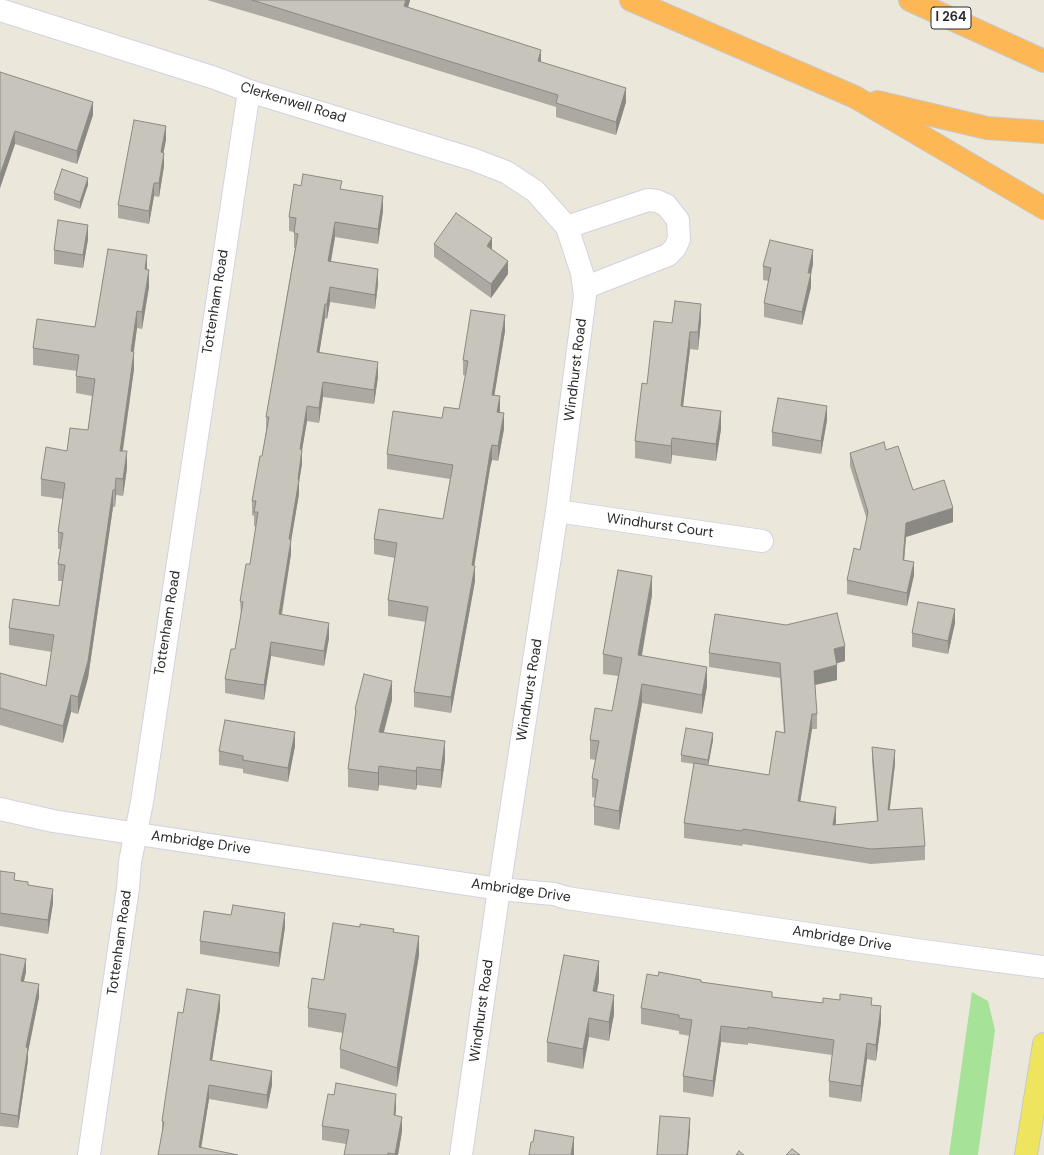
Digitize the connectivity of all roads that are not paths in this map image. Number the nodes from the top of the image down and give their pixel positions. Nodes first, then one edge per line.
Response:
1 (631, 0) edge
2 (910, 0) edge
3 (0, 10) edge
4 (1044, 61) edge
5 (249, 91) junction
6 (855, 97) junction
7 (1044, 132) edge
8 (1044, 208) edge
9 (566, 227) junction
10 (584, 288) junction
11 (558, 511) junction
12 (762, 541) dead end
13 (0, 809) edge
14 (135, 833) junction
15 (499, 889) junction
16 (1044, 967) edge
17 (1044, 1044) edge
18 (89, 1155) edge
19 (461, 1155) edge
20 (1026, 1155) edge

1 - 6 highway
2 - 4 highway, I 264
3 - 5 street, Clerkenwell Road
5 - 9 street, Clerkenwell Road
5 - 14 street, Tottenham Road
6 - 7 highway
6 - 8 highway
9 - 10 street, Windhurst Road
9 - 10 street
10 - 11 street, Windhurst Road
11 - 12 street, Windhurst Court
11 - 15 street, Windhurst Road
13 - 14 street, Ambridge Drive
14 - 15 street, Ambridge Drive
14 - 18 street, Tottenham Road
15 - 16 street, Ambridge Drive
15 - 19 street, Windhurst Road
17 - 20 main road

